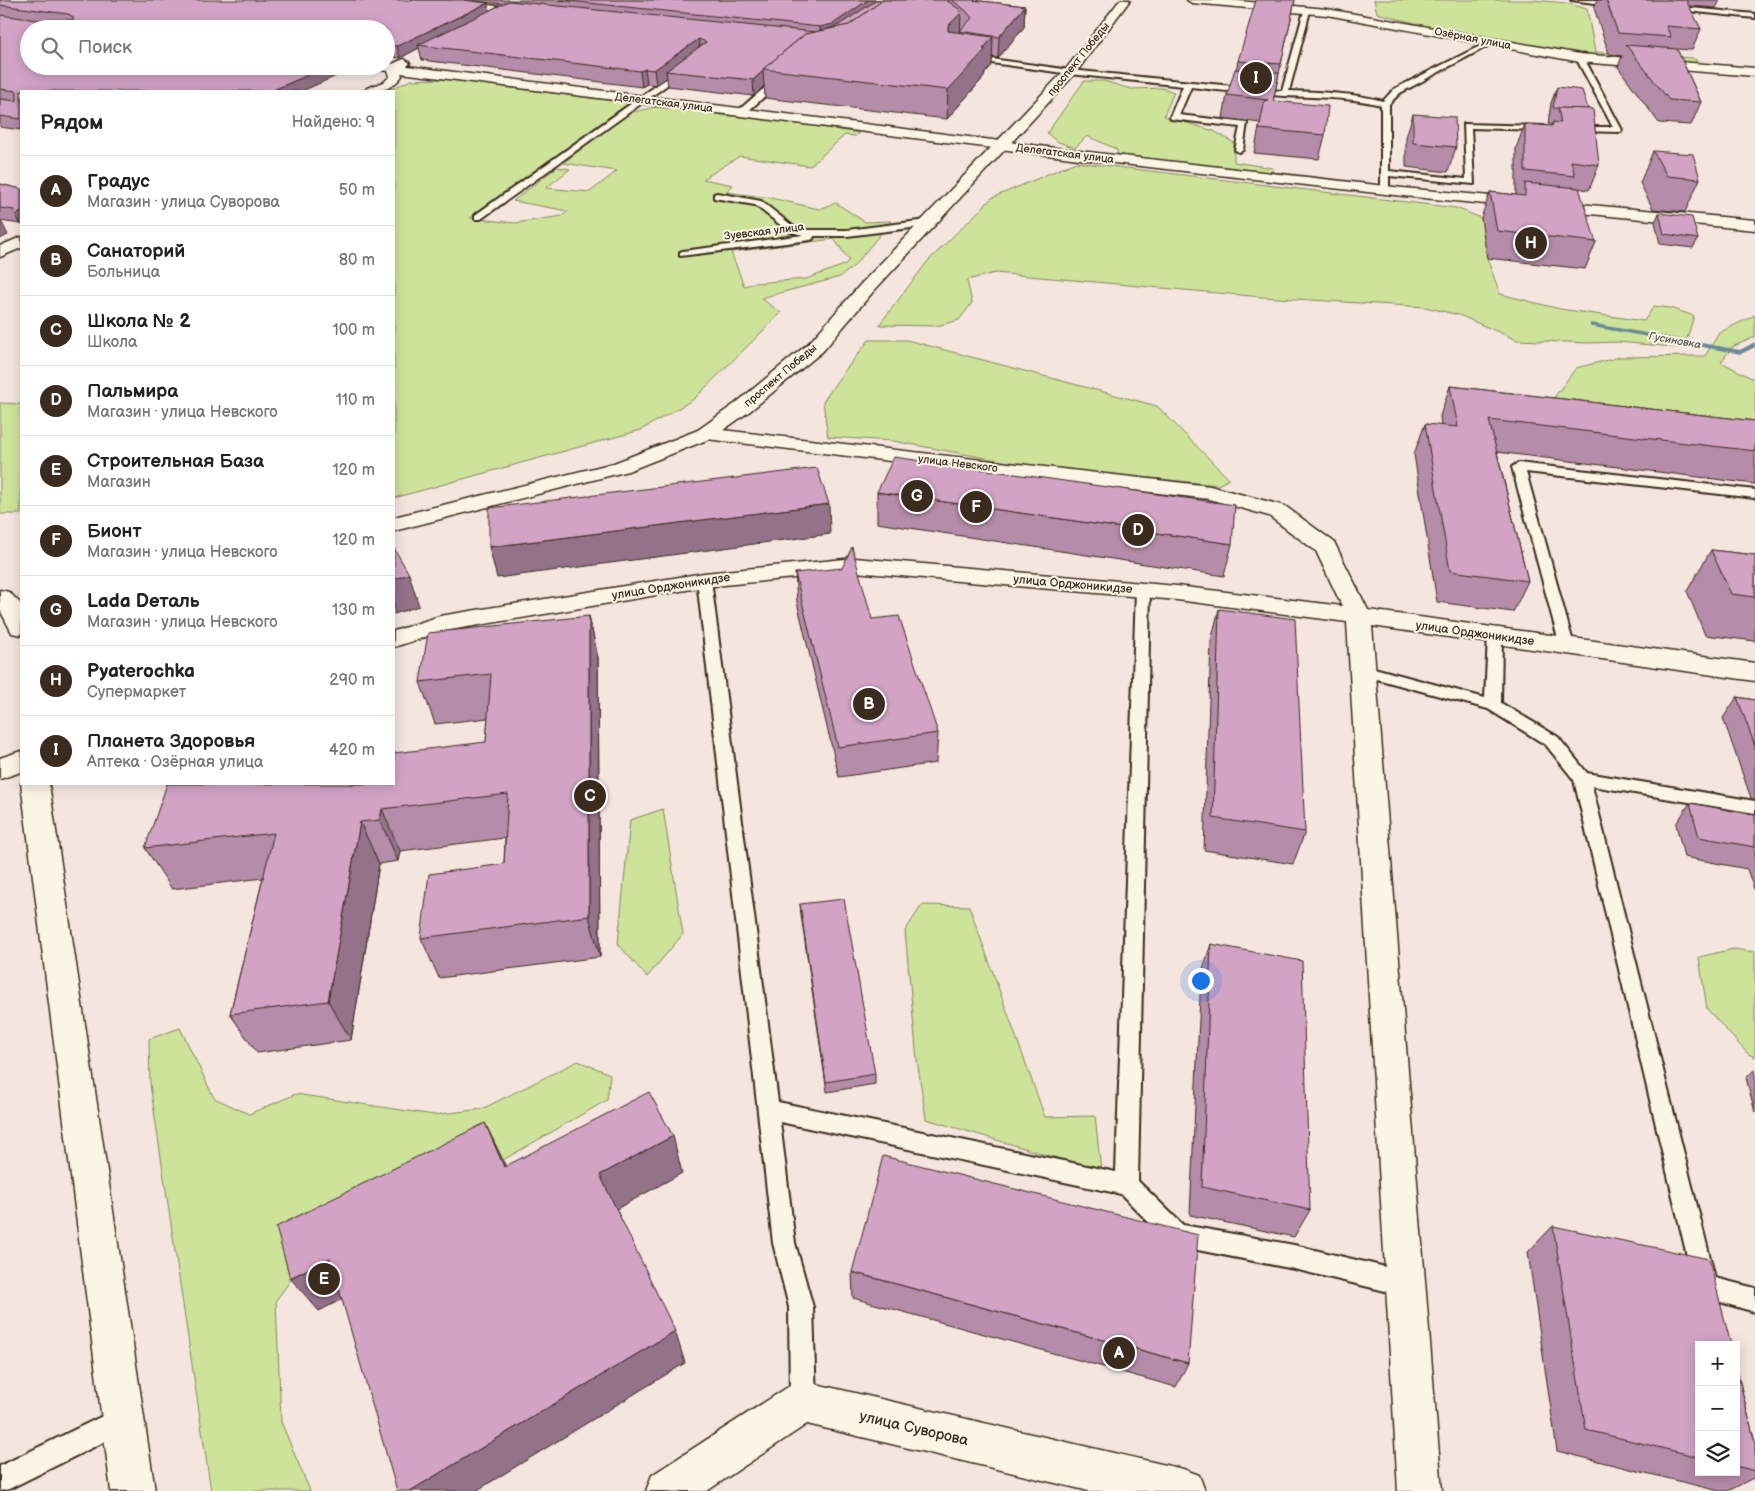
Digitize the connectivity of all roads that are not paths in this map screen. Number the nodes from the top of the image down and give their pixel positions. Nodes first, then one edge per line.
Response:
1 (416, 0) edge
2 (529, 0) edge
3 (1125, 0) edge
4 (1192, 0) edge
5 (1574, 0) edge
6 (1663, 0) edge
7 (1275, 4) edge
8 (1630, 5) edge
9 (1658, 7) edge
10 (1728, 7) dead end
11 (1668, 8) junction
12 (508, 10) junction
13 (1307, 11) junction
14 (545, 14) edge
15 (1733, 14) junction
16 (1755, 16) edge
17 (491, 19) edge
18 (1492, 42) junction
19 (960, 57) edge
20 (1580, 58) junction
21 (411, 59) dead end
22 (694, 62) edge
23 (395, 67) edge
24 (395, 68) edge
25 (788, 72) edge
26 (1070, 72) junction
27 (1755, 72) edge
28 (395, 73) edge
29 (1188, 84) junction
30 (374, 90) edge
31 (1285, 93) junction
32 (644, 99) junction
33 (1385, 104) junction
34 (743, 111) junction
35 (1552, 128) edge
36 (1562, 129) edge
37 (1002, 146) junction
38 (1239, 150) dead end
39 (1385, 173) junction
40 (1385, 190) junction
41 (717, 196) dead end
42 (478, 216) dead end
43 (927, 223) junction
44 (1755, 225) edge
45 (847, 232) junction
46 (19, 234) edge
47 (0, 252) edge
48 (683, 254) dead end
49 (705, 434) junction
50 (1755, 494) edge
51 (395, 524) edge
52 (704, 580) junction
53 (1143, 590) junction
54 (0, 597) edge
55 (1359, 616) junction
56 (20, 624) edge
57 (1495, 636) junction
58 (395, 639) edge
59 (1567, 646) junction
60 (1363, 670) junction
61 (1755, 672) edge
62 (1493, 705) junction
63 (20, 761) edge
64 (0, 768) edge
65 (1582, 778) junction
66 (35, 785) edge
67 (1755, 807) edge
68 (768, 1110) junction
69 (1127, 1185) junction
70 (1406, 1284) junction
71 (1755, 1300) edge
72 (803, 1402) junction
73 (123, 1419) junction
74 (0, 1480) edge
75 (133, 1491) edge
76 (668, 1491) edge
77 (1183, 1491) edge
78 (1420, 1491) edge

1 - 12 street
2 - 12 street
3 - 26 street, проспект Победы
4 - 7 street, Озёрная улица
5 - 8 lane
6 - 11 lane
7 - 13 street, Озёрная улица
9 - 11 lane
10 - 15 lane
11 - 15 lane
12 - 14 street
12 - 17 street
13 - 18 street, Озёрная улица
13 - 31 lane
15 - 16 lane
18 - 20 street, Озёрная улица
18 - 33 lane
19 - 26 lane
20 - 27 street, Озёрная улица
20 - 36 lane
21 - 23 street
22 - 32 lane
24 - 32 street, Делегатская улица
25 - 34 lane
26 - 29 lane
26 - 37 street, проспект Победы
28 - 30 street
29 - 31 lane
29 - 38 lane
31 - 33 lane
32 - 34 street, Делегатская улица
32 - 42 lane
33 - 39 lane
34 - 37 street, Делегатская улица
35 - 39 lane
37 - 40 street, Делегатская улица
37 - 43 street, проспект Победы
39 - 40 lane
40 - 44 street, Делегатская улица
41 - 45 lane, Зуевская улица
43 - 45 lane, Зуевская улица
43 - 49 street, проспект Победы
45 - 48 lane, Зуевская улица
46 - 47 street
49 - 51 street, проспект Победы
49 - 55 street, улица Невского
50 - 59 lane
52 - 53 street, улица Орджоникидзе
52 - 58 street, улица Орджоникидзе
52 - 68 lane
53 - 55 street, улица Орджоникидзе
53 - 69 lane
54 - 56 street
55 - 57 street, улица Орджоникидзе
55 - 60 street
57 - 59 street, улица Орджоникидзе
57 - 62 lane
59 - 61 street, улица Орджоникидзе
60 - 62 lane
60 - 70 street
62 - 65 lane
63 - 64 street
65 - 67 lane
65 - 71 lane
66 - 73 street
68 - 69 lane
68 - 72 lane
69 - 70 lane
70 - 78 street
72 - 76 street
72 - 77 street, улица Суворова
73 - 74 lane
73 - 75 street

